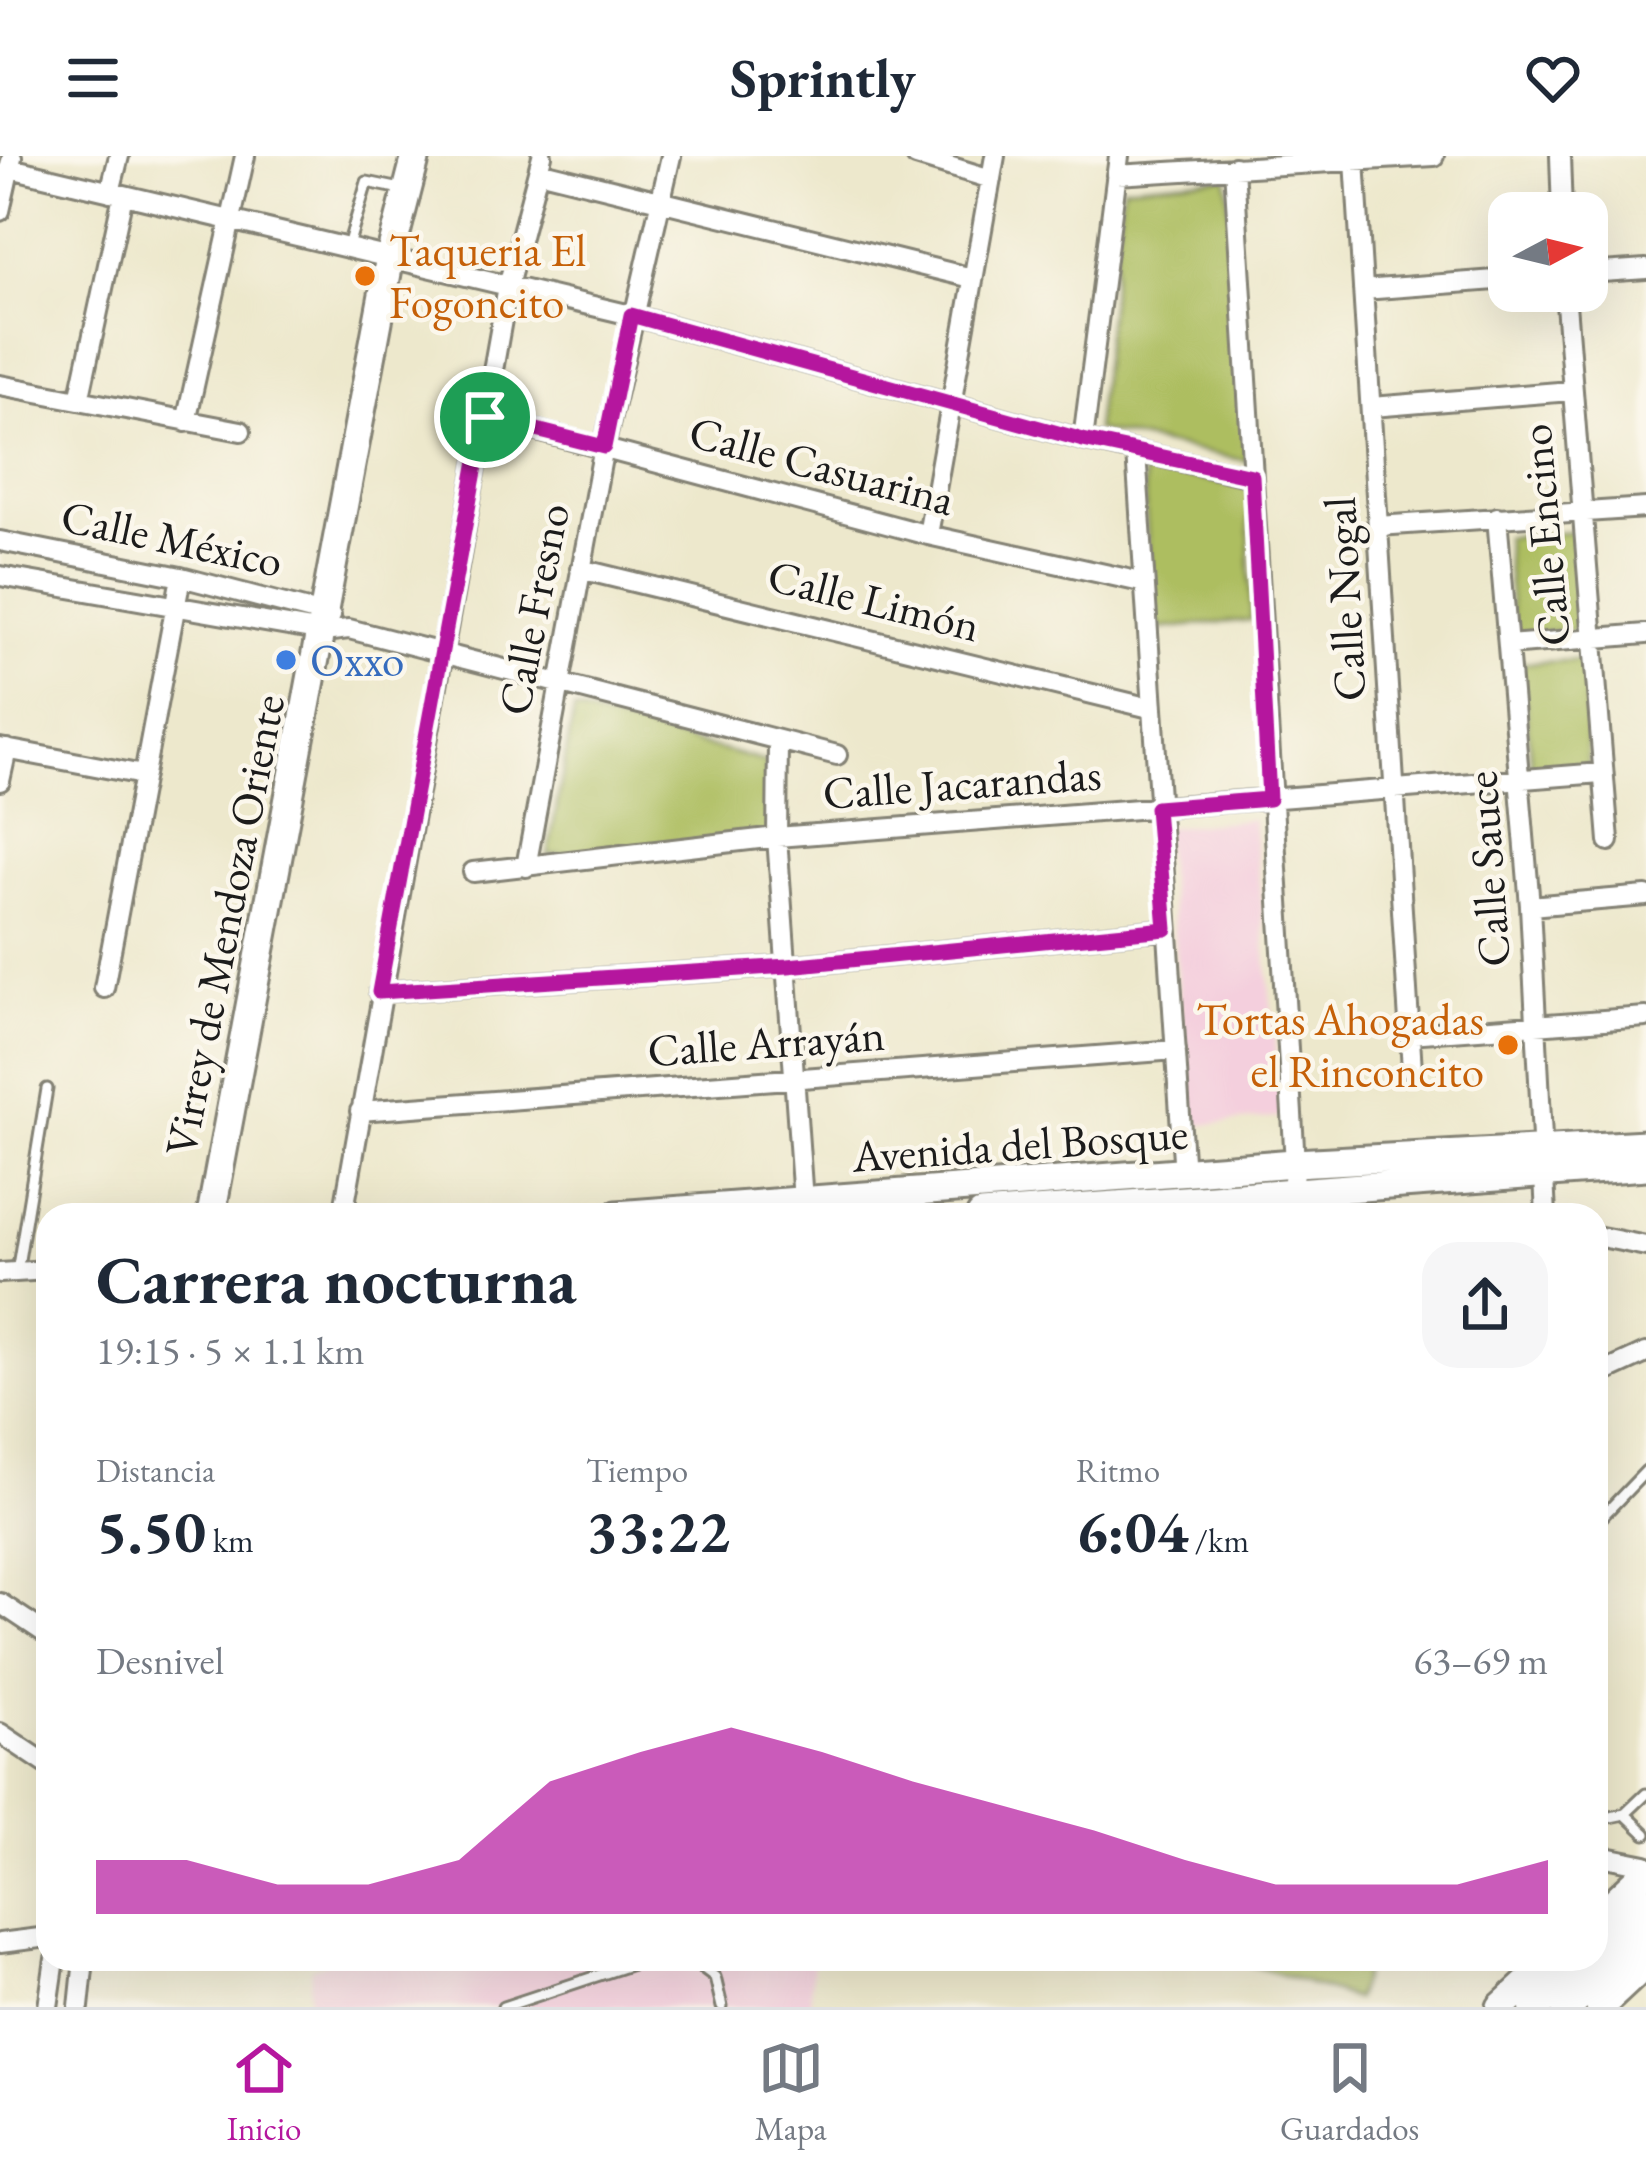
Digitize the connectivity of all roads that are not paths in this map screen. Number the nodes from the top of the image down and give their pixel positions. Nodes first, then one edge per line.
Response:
1 (119, 156) edge
2 (245, 156) edge
3 (416, 156) edge
4 (671, 156) edge
5 (916, 156) edge
6 (994, 156) edge
7 (1434, 156) edge
8 (1560, 156) edge
9 (1272, 160) edge
10 (1354, 160) junction
11 (7, 163) edge
12 (540, 163) edge
13 (1117, 166) edge
14 (1234, 167) junction
15 (992, 179) junction
16 (407, 190) junction
17 (1561, 192) edge
18 (116, 194) junction
19 (660, 201) junction
20 (0, 211) edge
21 (235, 218) junction
22 (348, 247) junction
23 (390, 257) junction
24 (1646, 269) edge
25 (1608, 272) edge
26 (973, 278) junction
27 (1488, 281) edge
28 (508, 286) junction
29 (1363, 290) junction
30 (1566, 312) edge
31 (631, 315) junction
32 (0, 385) edge
33 (1571, 391) junction
34 (949, 399) junction
35 (80, 400) junction
36 (1372, 406) junction
37 (485, 417) junction
38 (185, 422) junction
39 (241, 431) dead end
40 (1083, 440) junction
41 (604, 447) junction
42 (1136, 452) junction
43 (1252, 476) junction
44 (1646, 508) edge
45 (1582, 512) junction
46 (1497, 517) junction
47 (1378, 526) junction
48 (928, 535) junction
49 (0, 541) edge
50 (580, 569) junction
51 (0, 575) edge
52 (181, 577) junction
53 (1141, 582) junction
54 (173, 606) junction
55 (333, 625) junction
56 (1646, 634) edge
57 (1593, 637) junction
58 (1508, 645) junction
59 (444, 652) junction
60 (558, 679) junction
61 (1150, 708) junction
62 (778, 743) junction
63 (3, 749) edge
64 (837, 755) dead end
65 (1601, 773) junction
66 (143, 775) junction
67 (0, 781) edge
68 (1520, 781) junction
69 (1394, 790) junction
70 (1269, 799) junction
71 (1156, 808) junction
72 (777, 837) junction
73 (1609, 841) dead end
74 (526, 867) junction
75 (473, 872) dead end
76 (1646, 896) edge
77 (1530, 907) junction
78 (1166, 929) junction
79 (788, 966) junction
80 (104, 988) dead end
81 (379, 992) junction
82 (1646, 1017) edge
83 (1536, 1026) junction
84 (1408, 1034) junction
85 (1176, 1050) junction
86 (1412, 1070) dead end
87 (794, 1080) junction
88 (46, 1089) dead end
89 (361, 1111) junction
90 (1646, 1144) edge
91 (1295, 1163) junction
92 (1543, 1163) junction
93 (1646, 1166) edge
94 (1184, 1175) junction
95 (213, 1203) edge
96 (345, 1203) edge
97 (804, 1203) edge
98 (871, 1203) edge
99 (1292, 1203) edge
100 (1545, 1203) edge
101 (1608, 1238) edge
102 (1646, 1246) edge
103 (8, 1273) edge
104 (1646, 1353) edge
105 (1608, 1370) edge
106 (1646, 1471) edge
107 (1608, 1511) edge
108 (0, 1603) edge
109 (36, 1627) edge
110 (0, 1733) edge
111 (36, 1757) edge
112 (1646, 1794) edge
113 (1625, 1814) junction
114 (1608, 1818) edge
115 (1646, 1834) edge
116 (1608, 1858) edge
117 (1646, 1869) edge
118 (1646, 1901) edge
119 (1608, 1907) edge
120 (1608, 1937) edge
121 (36, 1938) edge
122 (0, 1943) edge
123 (1640, 1948) edge
124 (54, 1971) edge
125 (83, 1971) edge
126 (612, 1971) edge
127 (707, 1971) edge
128 (1540, 1971) edge
129 (1573, 1971) edge
130 (1605, 2002) edge
131 (48, 2007) edge
132 (80, 2007) edge
133 (503, 2007) edge
134 (722, 2007) edge
135 (1502, 2007) edge
136 (1535, 2007) edge
137 (1567, 2007) edge

1 - 18 street
2 - 21 street
3 - 16 street, Virrey de Mendoza Oriente
4 - 19 street, Calle Fresno
5 - 15 street
6 - 15 street
7 - 10 street
8 - 17 street
9 - 10 street
9 - 14 street
10 - 29 street, Calle Nogal
11 - 18 street
11 - 20 street
12 - 19 street
12 - 28 street
13 - 14 street
13 - 40 street
14 - 43 street
15 - 26 street
16 - 22 lane
16 - 23 street, Virrey de Mendoza Oriente
18 - 21 street
18 - 35 street
19 - 26 street
19 - 31 street, Calle Fresno
21 - 22 street
21 - 38 street
22 - 23 street
23 - 28 street
23 - 55 street, Virrey de Mendoza Oriente
24 - 25 street
26 - 34 street
27 - 29 street
28 - 31 street
28 - 37 street
29 - 36 street, Calle Nogal
30 - 33 street, Calle Encino
31 - 34 street
31 - 41 street, Calle Fresno
32 - 35 street
33 - 36 street
33 - 45 street, Calle Encino
34 - 40 street
34 - 48 street
35 - 38 street
36 - 47 street, Calle Nogal
37 - 41 street, Calle Casuarina
37 - 59 street
38 - 39 street
40 - 42 street
41 - 48 street, Calle Casuarina
41 - 50 street, Calle Fresno
42 - 43 street
42 - 53 street
43 - 70 street
44 - 45 street
45 - 46 street
45 - 57 street, Calle Encino
46 - 47 street
46 - 58 street, Calle Sauce
47 - 69 street, Calle Nogal
48 - 53 street, Calle Casuarina
49 - 52 street, Calle México
50 - 60 street, Calle Fresno
50 - 61 street, Calle Limón
51 - 54 street, Calle México
52 - 54 street
52 - 55 street, Calle México
53 - 61 street
54 - 55 street, Calle México
54 - 66 street
55 - 59 street
55 - 95 street, Virrey de Mendoza Oriente
56 - 57 street
57 - 58 street
57 - 65 street, Calle Encino
58 - 68 street, Calle Sauce
59 - 60 street
59 - 81 street
60 - 62 street
60 - 74 street, Calle Fresno
61 - 71 street
62 - 64 street
62 - 72 street
63 - 66 street
63 - 67 street
65 - 68 street, Calle Jacarandas
65 - 73 street, Calle Encino
66 - 80 street
68 - 69 street, Calle Jacarandas
68 - 77 street, Calle Sauce
69 - 70 street, Calle Jacarandas
69 - 84 street, Calle Nogal
70 - 71 street, Calle Jacarandas
70 - 91 street
71 - 72 street, Calle Jacarandas
71 - 78 street
72 - 74 street, Calle Jacarandas
72 - 79 street
74 - 75 street, Calle Jacarandas
76 - 77 street
77 - 83 street, Calle Sauce
78 - 79 street
78 - 85 street
79 - 81 street
79 - 87 street
81 - 89 street
82 - 83 street
83 - 84 street
83 - 92 street, Calle Sauce
84 - 86 street, Calle Nogal
85 - 87 street, Calle Arrayán
85 - 94 street
87 - 89 street, Calle Arrayán
87 - 97 street
88 - 103 lane
89 - 96 street
90 - 92 street, Avenida del Bosque
91 - 92 street, Avenida del Bosque
91 - 94 street, Avenida del Bosque
91 - 99 street
92 - 93 street, Avenida del Bosque
92 - 99 street, Avenida del Bosque
92 - 100 street, Calle Sauce
94 - 98 street, Avenida del Bosque
101 - 102 street
104 - 105 street
106 - 107 lane
108 - 109 street
110 - 111 street
112 - 113 lane
113 - 114 lane
113 - 115 lane
116 - 117 street
117 - 119 street
118 - 120 main road
121 - 122 street
123 - 130 main road
123 - 137 main road
124 - 131 street
125 - 132 street
126 - 133 lane
127 - 134 lane
128 - 135 street
129 - 136 main road

